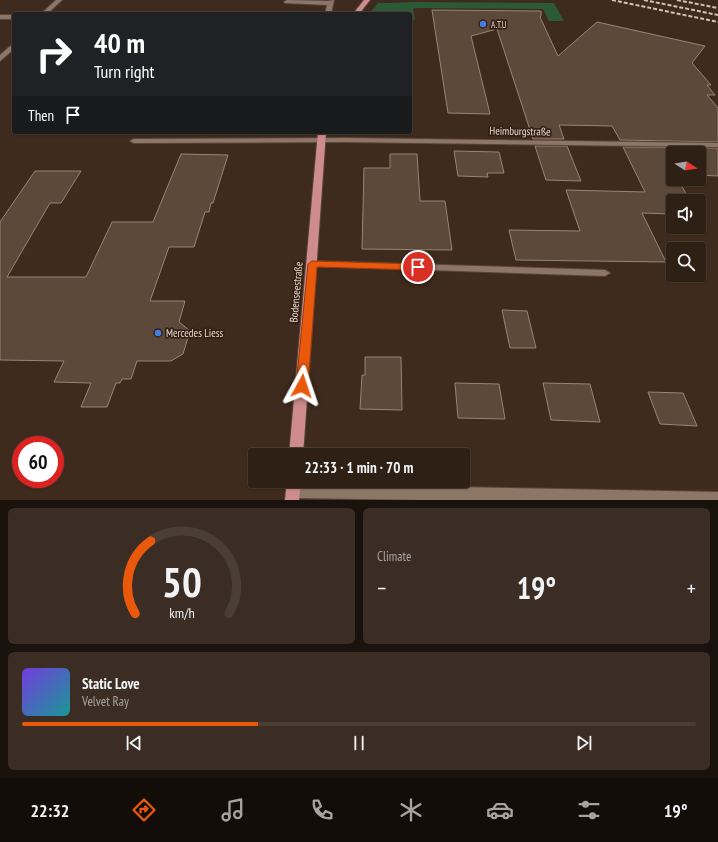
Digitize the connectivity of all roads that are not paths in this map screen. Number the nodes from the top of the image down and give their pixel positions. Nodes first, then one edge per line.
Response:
1 (58, 0) edge
2 (367, 0) edge
3 (331, 1) edge
4 (287, 2) dead end
5 (46, 12) edge
6 (328, 12) edge
7 (358, 12) edge
8 (0, 17) edge
9 (12, 17) edge
10 (12, 47) edge
11 (0, 59) edge
12 (322, 136) edge
13 (134, 141) dead end
14 (718, 145) edge
15 (312, 264) junction
16 (605, 272) dead end
17 (297, 448) edge
18 (293, 491) edge
19 (718, 499) edge

1 - 5 street
2 - 7 main road
3 - 4 street
3 - 6 street
8 - 9 street
10 - 11 street
12 - 13 street, Heimburgstraße
12 - 14 street, Heimburgstraße
12 - 15 main road, Bodenseestraße
15 - 16 street
15 - 17 main road, Bodenseestraße
18 - 19 street

